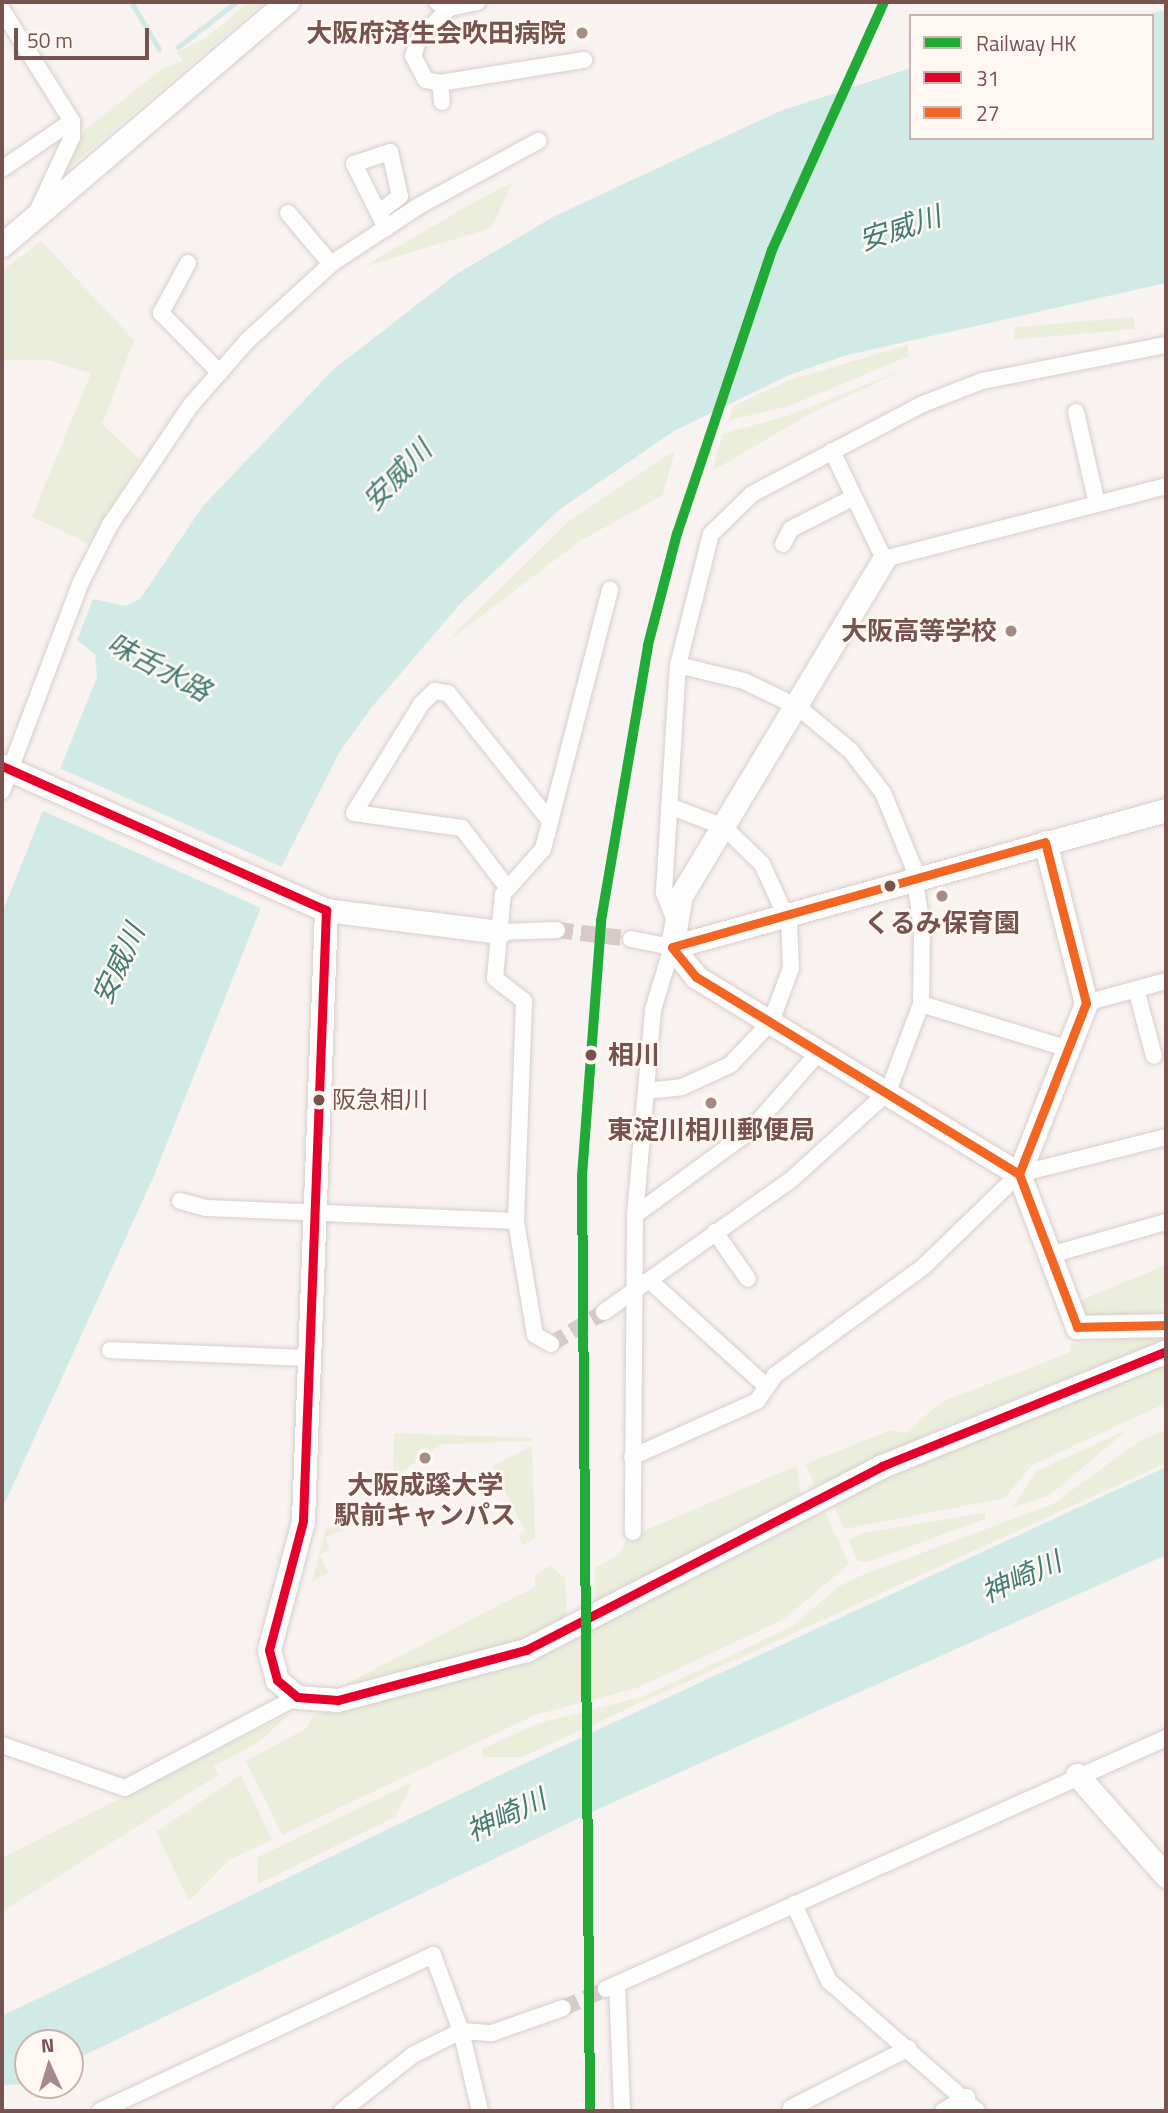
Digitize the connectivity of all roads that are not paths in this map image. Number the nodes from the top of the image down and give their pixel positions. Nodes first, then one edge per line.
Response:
1 (287, 2) edge
2 (477, 2) edge
3 (443, 5) edge
4 (2, 10) edge
5 (8, 32) edge
6 (584, 60) dead end
7 (440, 83) junction
8 (442, 102) dead end
9 (72, 121) junction
10 (538, 141) dead end
11 (2, 169) edge
12 (382, 211) dead end
13 (288, 213) dead end
14 (34, 218) junction
15 (386, 228) junction
16 (2, 245) edge
17 (188, 263) dead end
18 (331, 264) junction
19 (1166, 345) edge
20 (220, 373) junction
21 (1076, 412) dead end
22 (832, 451) junction
23 (1166, 486) edge
24 (854, 497) junction
25 (1097, 504) junction
26 (783, 544) dead end
27 (884, 559) junction
28 (610, 590) dead end
29 (678, 665) junction
30 (798, 707) junction
31 (8, 775) edge
32 (669, 806) junction
33 (1166, 810) edge
34 (550, 821) junction
35 (724, 827) junction
36 (1045, 842) junction
37 (913, 877) junction
38 (506, 886) junction
39 (326, 910) junction
40 (786, 912) junction
41 (673, 916) junction
42 (511, 930) junction
43 (557, 930) tunnel mouth
44 (631, 939) tunnel mouth
45 (672, 947) junction
46 (1166, 981) edge
47 (1136, 989) junction
48 (1086, 1003) junction
49 (921, 1004) junction
50 (771, 1022) junction
51 (1069, 1049) junction
52 (820, 1051) junction
53 (1154, 1056) dead end
54 (646, 1091) junction
55 (888, 1092) junction
56 (1166, 1137) edge
57 (1018, 1174) junction
58 (180, 1201) dead end
59 (317, 1214) junction
60 (635, 1214) junction
61 (516, 1221) junction
62 (1166, 1222) edge
63 (715, 1233) junction
64 (1050, 1255) junction
65 (748, 1279) dead end
66 (649, 1280) junction
67 (633, 1294) junction
68 (604, 1312) tunnel mouth
69 (1166, 1325) edge
70 (551, 1343) dead end
71 (110, 1350) dead end
72 (1166, 1351) edge
73 (312, 1359) junction
74 (765, 1386) junction
75 (632, 1457) junction
76 (633, 1532) dead end
77 (297, 1698) junction
78 (1166, 1738) edge
79 (2, 1745) edge
80 (1077, 1775) junction
81 (1166, 1876) edge
82 (794, 1904) junction
83 (563, 2008) tunnel mouth
84 (461, 2031) junction
85 (909, 2048) junction
86 (967, 2097) junction
87 (791, 2108) dead end
88 (100, 2111) edge
89 (342, 2111) edge
90 (480, 2111) edge
91 (622, 2111) edge
92 (943, 2111) edge
93 (977, 2111) edge

1 - 14 street
2 - 3 street
3 - 7 street
4 - 5 street
5 - 9 street
6 - 7 street
7 - 8 street
9 - 11 street
9 - 14 street
10 - 15 street
12 - 15 street
13 - 18 street
14 - 16 street
15 - 18 street
17 - 20 street
18 - 20 street
19 - 22 street
20 - 31 street
21 - 25 street
22 - 24 street
22 - 29 street
23 - 25 street
24 - 26 street
24 - 27 street
25 - 27 street
27 - 30 street
28 - 34 street
29 - 30 street
29 - 32 street
30 - 35 street
30 - 37 street
31 - 39 street
32 - 35 street
32 - 41 street
33 - 36 street
34 - 38 street
34 - 38 street
35 - 40 street
35 - 41 street
36 - 37 street
36 - 48 street
37 - 40 street
37 - 49 street
38 - 42 street
39 - 42 street
39 - 59 street
40 - 45 street
40 - 50 street
41 - 45 street
42 - 43 street
42 - 61 street
44 - 45 street
45 - 50 street
45 - 54 street
46 - 47 street
47 - 48 street
47 - 53 street
48 - 51 street
49 - 51 street
49 - 55 street
50 - 52 street
50 - 54 street
51 - 57 street
52 - 55 street
52 - 60 street
54 - 60 street
55 - 57 street
55 - 63 street
56 - 57 street
57 - 64 street
57 - 74 street
58 - 59 street
59 - 61 street
59 - 73 street
60 - 67 street
61 - 70 street
62 - 64 street
63 - 65 street
63 - 66 street
64 - 69 street
66 - 67 street
66 - 74 street
67 - 68 street
67 - 75 street
71 - 73 street
72 - 77 street
73 - 77 street
74 - 75 street
75 - 76 street
77 - 79 street
78 - 80 street
80 - 81 street
80 - 82 street
82 - 85 street
82 - 91 street
83 - 84 street
84 - 88 street
84 - 89 street
84 - 90 street
85 - 86 street
85 - 87 street
86 - 92 street
86 - 93 street

